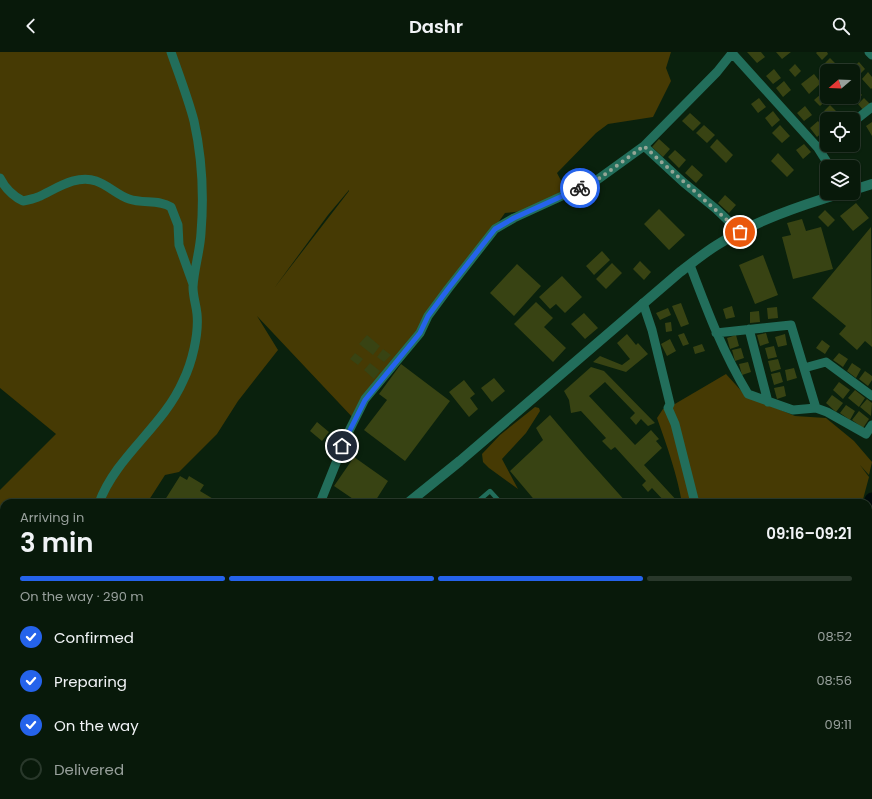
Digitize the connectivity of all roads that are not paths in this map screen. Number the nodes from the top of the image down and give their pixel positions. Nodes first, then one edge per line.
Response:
1 (171, 52) edge
2 (732, 52) edge
3 (869, 52) edge
4 (872, 55) edge
5 (872, 107) edge
6 (860, 116) edge
7 (644, 146) junction
8 (818, 148) joint
9 (826, 160) edge
10 (0, 178) edge
11 (872, 184) edge
12 (860, 188) edge
13 (820, 200) edge
14 (740, 232) junction
15 (690, 265) junction
16 (193, 285) junction
17 (643, 303) junction
18 (749, 329) junction
19 (716, 333) junction
20 (804, 368) junction
21 (872, 396) edge
22 (768, 402) junction
23 (816, 408) junction
24 (872, 425) edge
25 (101, 499) edge
26 (322, 499) edge
27 (413, 499) edge
28 (481, 499) edge
29 (497, 499) edge
30 (694, 499) edge

1 - 16 street
2 - 7 street
2 - 8 street
3 - 4 street
5 - 6 street
7 - 14 street
7 - 26 street
8 - 9 street
10 - 16 street
11 - 12 street
13 - 14 street
14 - 15 street
15 - 17 street
15 - 19 street
16 - 25 street
17 - 27 street
17 - 30 street
18 - 19 street
18 - 20 street
18 - 22 street
19 - 22 street
20 - 21 street
20 - 23 street
22 - 23 street
23 - 24 street
28 - 29 lane

